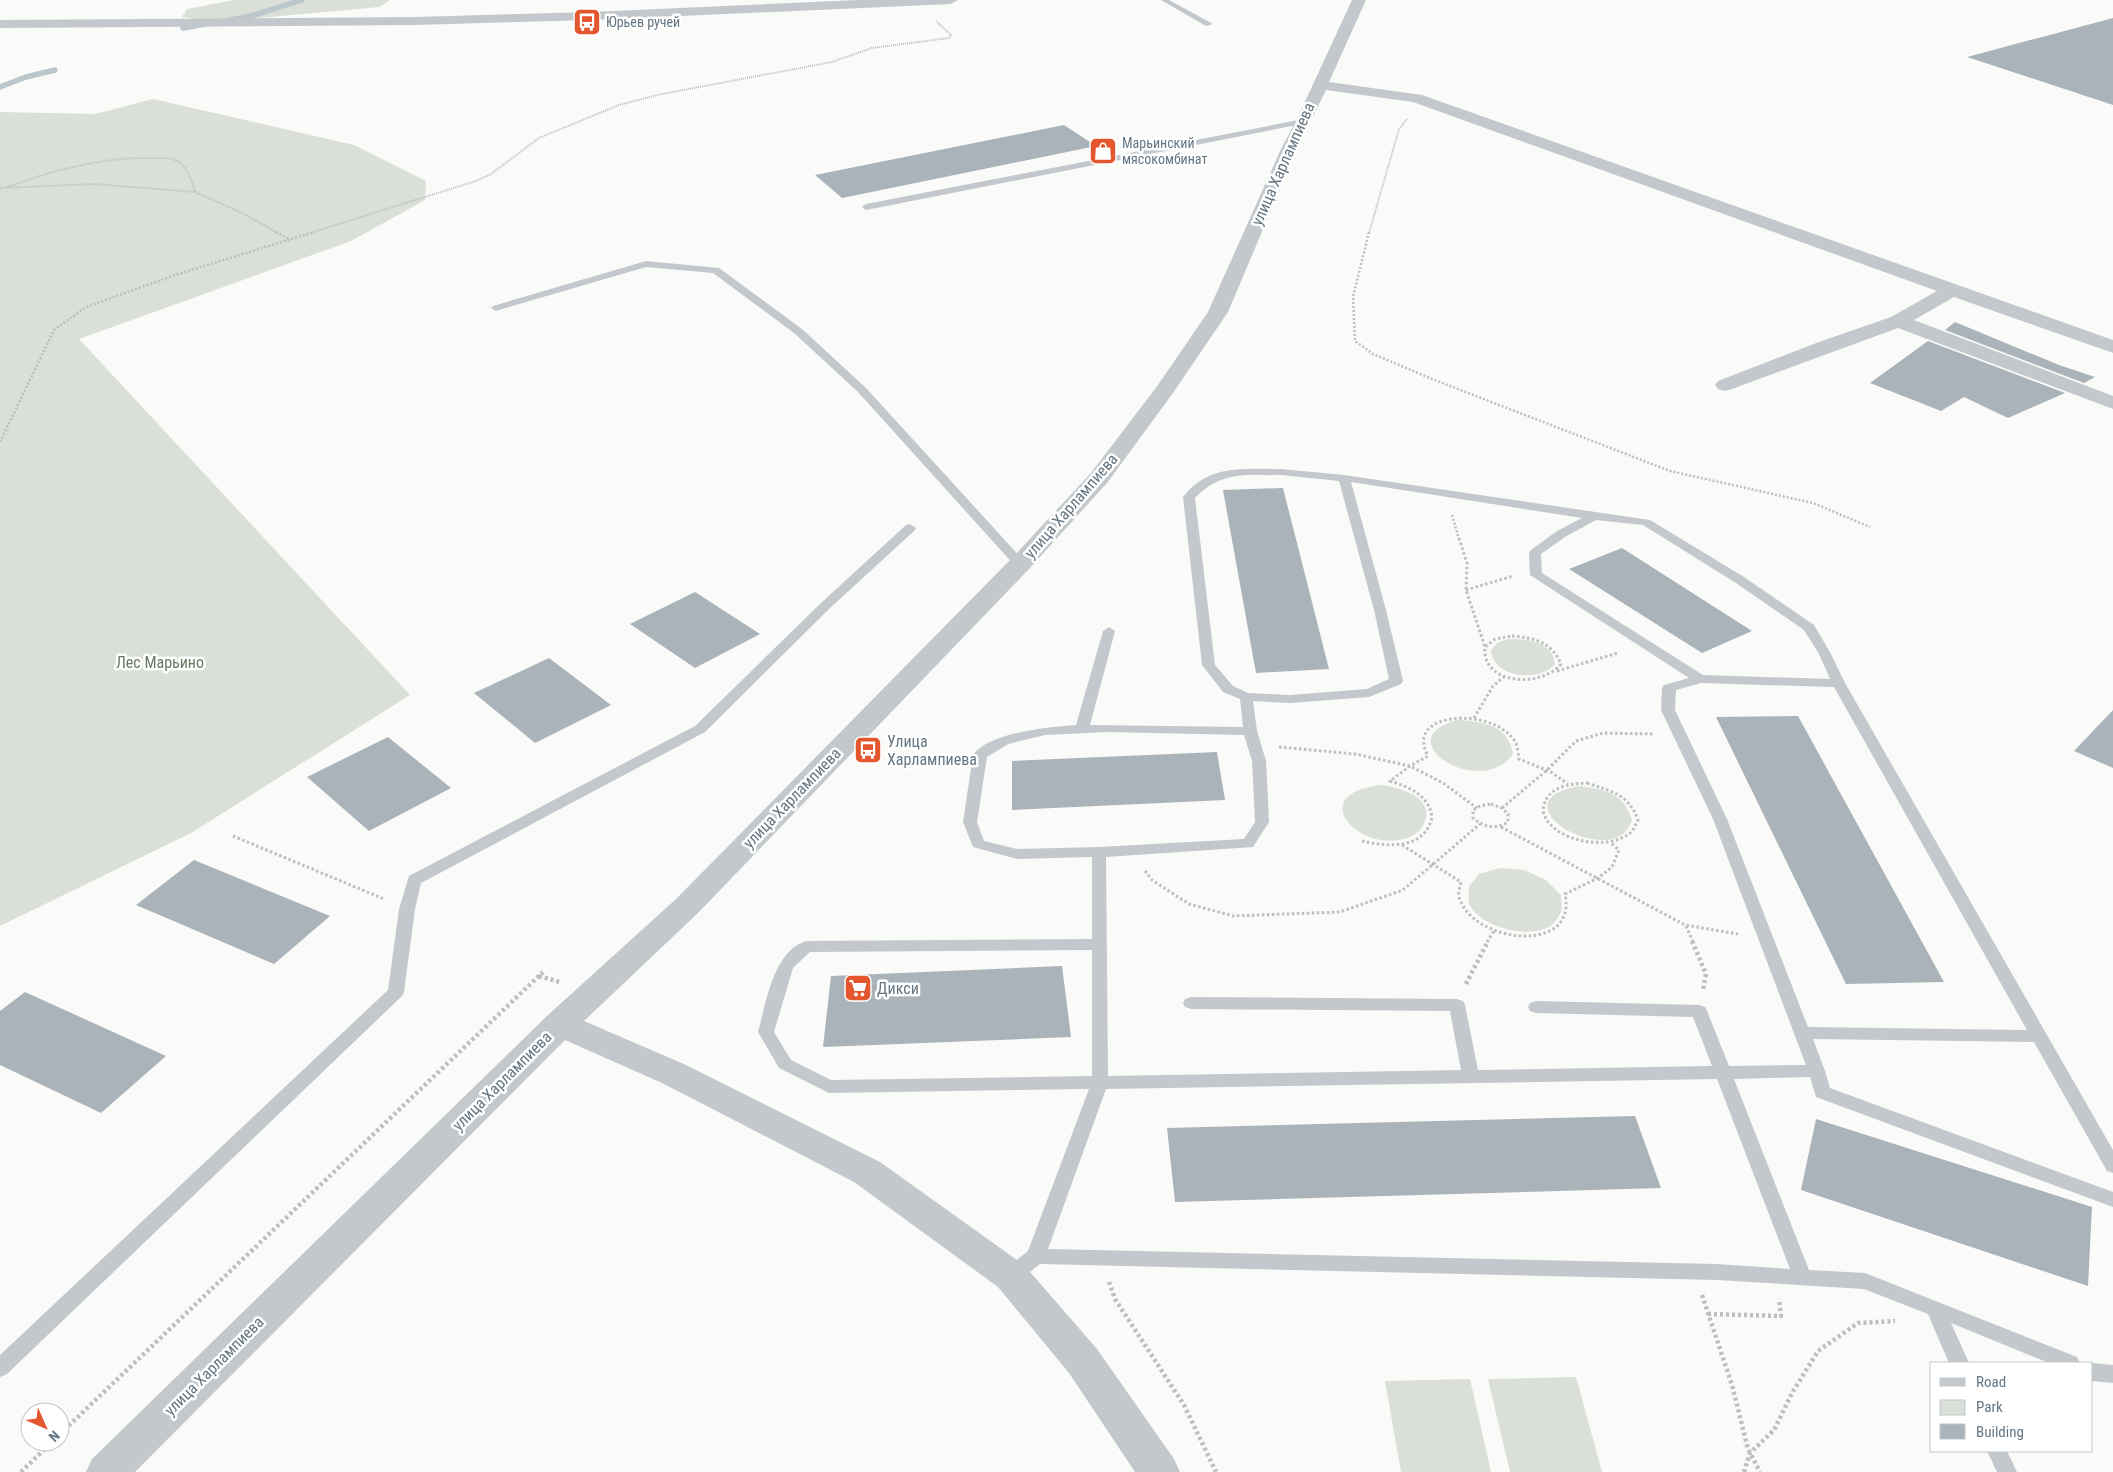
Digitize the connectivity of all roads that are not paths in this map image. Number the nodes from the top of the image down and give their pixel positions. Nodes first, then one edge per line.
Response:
1 (951, 0) edge
2 (1164, 0) edge
3 (1359, 0) edge
4 (917, 1) edge
5 (0, 24) edge
6 (1209, 24) dead end
7 (1319, 85) junction
8 (1304, 121) junction
9 (866, 207) dead end
10 (1952, 290) junction
11 (496, 308) dead end
12 (1898, 321) junction
13 (2113, 347) edge
14 (1725, 385) dead end
15 (2113, 403) edge
16 (1344, 478) junction
17 (1594, 516) junction
18 (910, 528) dead end
19 (1020, 564) junction
20 (1109, 631) dead end
21 (1700, 679) junction
22 (1838, 683) junction
23 (1246, 697) junction
24 (1082, 729) junction
25 (1252, 738) junction
26 (1099, 852) junction
27 (1100, 944) junction
28 (1191, 1003) dead end
29 (1536, 1007) dead end
30 (560, 1024) junction
31 (1802, 1033) junction
32 (2039, 1036) junction
33 (1817, 1071) junction
34 (1724, 1073) junction
35 (1471, 1077) junction
36 (1100, 1082) junction
37 (2113, 1166) edge
38 (2113, 1200) edge
39 (1023, 1266) junction
40 (1803, 1278) junction
41 (1935, 1308) junction
42 (1959, 1362) edge
43 (2068, 1362) edge
44 (0, 1368) edge
45 (2093, 1372) edge
46 (2113, 1374) edge
47 (1998, 1452) edge
48 (107, 1472) edge
49 (1159, 1472) edge
50 (2007, 1472) edge

1 - 4 street
2 - 6 lane
3 - 7 street, улица Харлампиева
4 - 5 street
7 - 8 street, улица Харлампиева
7 - 10 street
8 - 9 lane
8 - 19 street, улица Харлампиева
10 - 12 street
10 - 13 street
11 - 19 lane
12 - 14 street
12 - 15 street
16 - 17 lane
16 - 23 lane
16 - 23 lane
17 - 21 lane
17 - 22 lane
18 - 44 lane
19 - 30 street, улица Харлампиева
20 - 24 lane
21 - 22 lane
21 - 31 lane
22 - 32 lane
23 - 25 lane
24 - 25 lane
24 - 26 lane
25 - 26 lane
26 - 27 lane
27 - 36 lane
27 - 36 lane
28 - 35 lane
29 - 34 lane
30 - 39 street
30 - 48 street, улица Харлампиева
31 - 32 lane
31 - 33 lane
32 - 37 lane
33 - 34 lane
33 - 38 lane
34 - 35 lane
34 - 40 lane
35 - 36 lane
36 - 39 lane
39 - 40 lane
39 - 49 street
40 - 41 lane
41 - 42 lane
41 - 43 lane
45 - 46 lane
47 - 50 lane

